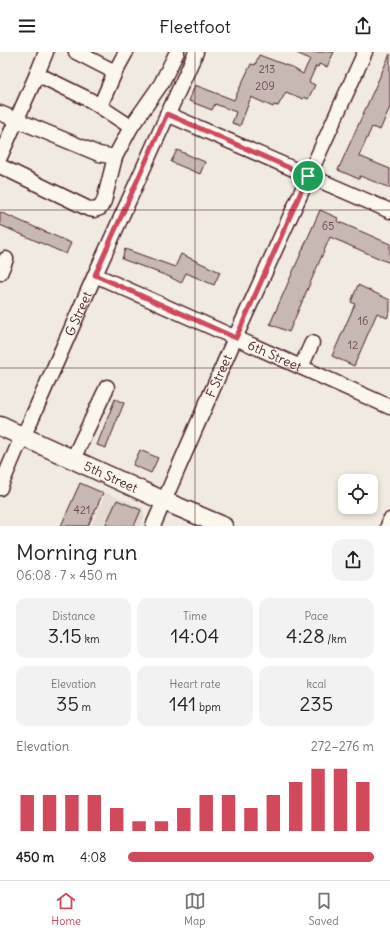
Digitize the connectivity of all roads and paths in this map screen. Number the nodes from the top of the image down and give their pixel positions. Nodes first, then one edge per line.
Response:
1 (46, 52) edge
2 (76, 52) edge
3 (126, 52) edge
4 (177, 52) edge
5 (196, 52) edge
6 (365, 52) edge
7 (115, 72) junction
8 (37, 74) junction
9 (100, 106) junction
10 (0, 112) edge
11 (167, 114) junction
12 (17, 120) junction
13 (131, 127) junction
14 (0, 157) edge
15 (115, 157) junction
16 (0, 166) edge
17 (308, 176) junction
18 (390, 212) edge
19 (6, 259) dead end
20 (0, 273) edge
21 (95, 275) junction
22 (236, 338) junction
23 (312, 343) dead end
24 (301, 367) junction
25 (107, 387) dead end
26 (390, 407) edge
27 (0, 426) edge
28 (23, 436) junction
29 (73, 459) junction
30 (0, 488) edge
31 (164, 501) junction
32 (390, 520) edge
33 (153, 526) edge
34 (223, 526) edge
35 (388, 526) edge

1 - 8 street
2 - 7 street
3 - 7 street
4 - 13 street
5 - 11 street, G Street
6 - 17 street, F Street
7 - 9 street
8 - 9 street
8 - 12 street
9 - 13 street
10 - 12 street
11 - 17 street
11 - 21 street, G Street
12 - 14 street
12 - 15 street
13 - 15 street
15 - 16 street
17 - 18 street
17 - 22 street, F Street
19 - 20 street
21 - 22 street, 6th Street
21 - 28 street, G Street
22 - 24 street, 6th Street
22 - 31 street, F Street
23 - 24 street
24 - 26 street, 6th Street
25 - 29 street
27 - 28 main road, 5th Street
28 - 29 main road, 5th Street
28 - 30 street, G Street
29 - 31 main road, 5th Street
31 - 33 street, F Street
31 - 34 main road, 5th Street
32 - 35 street

